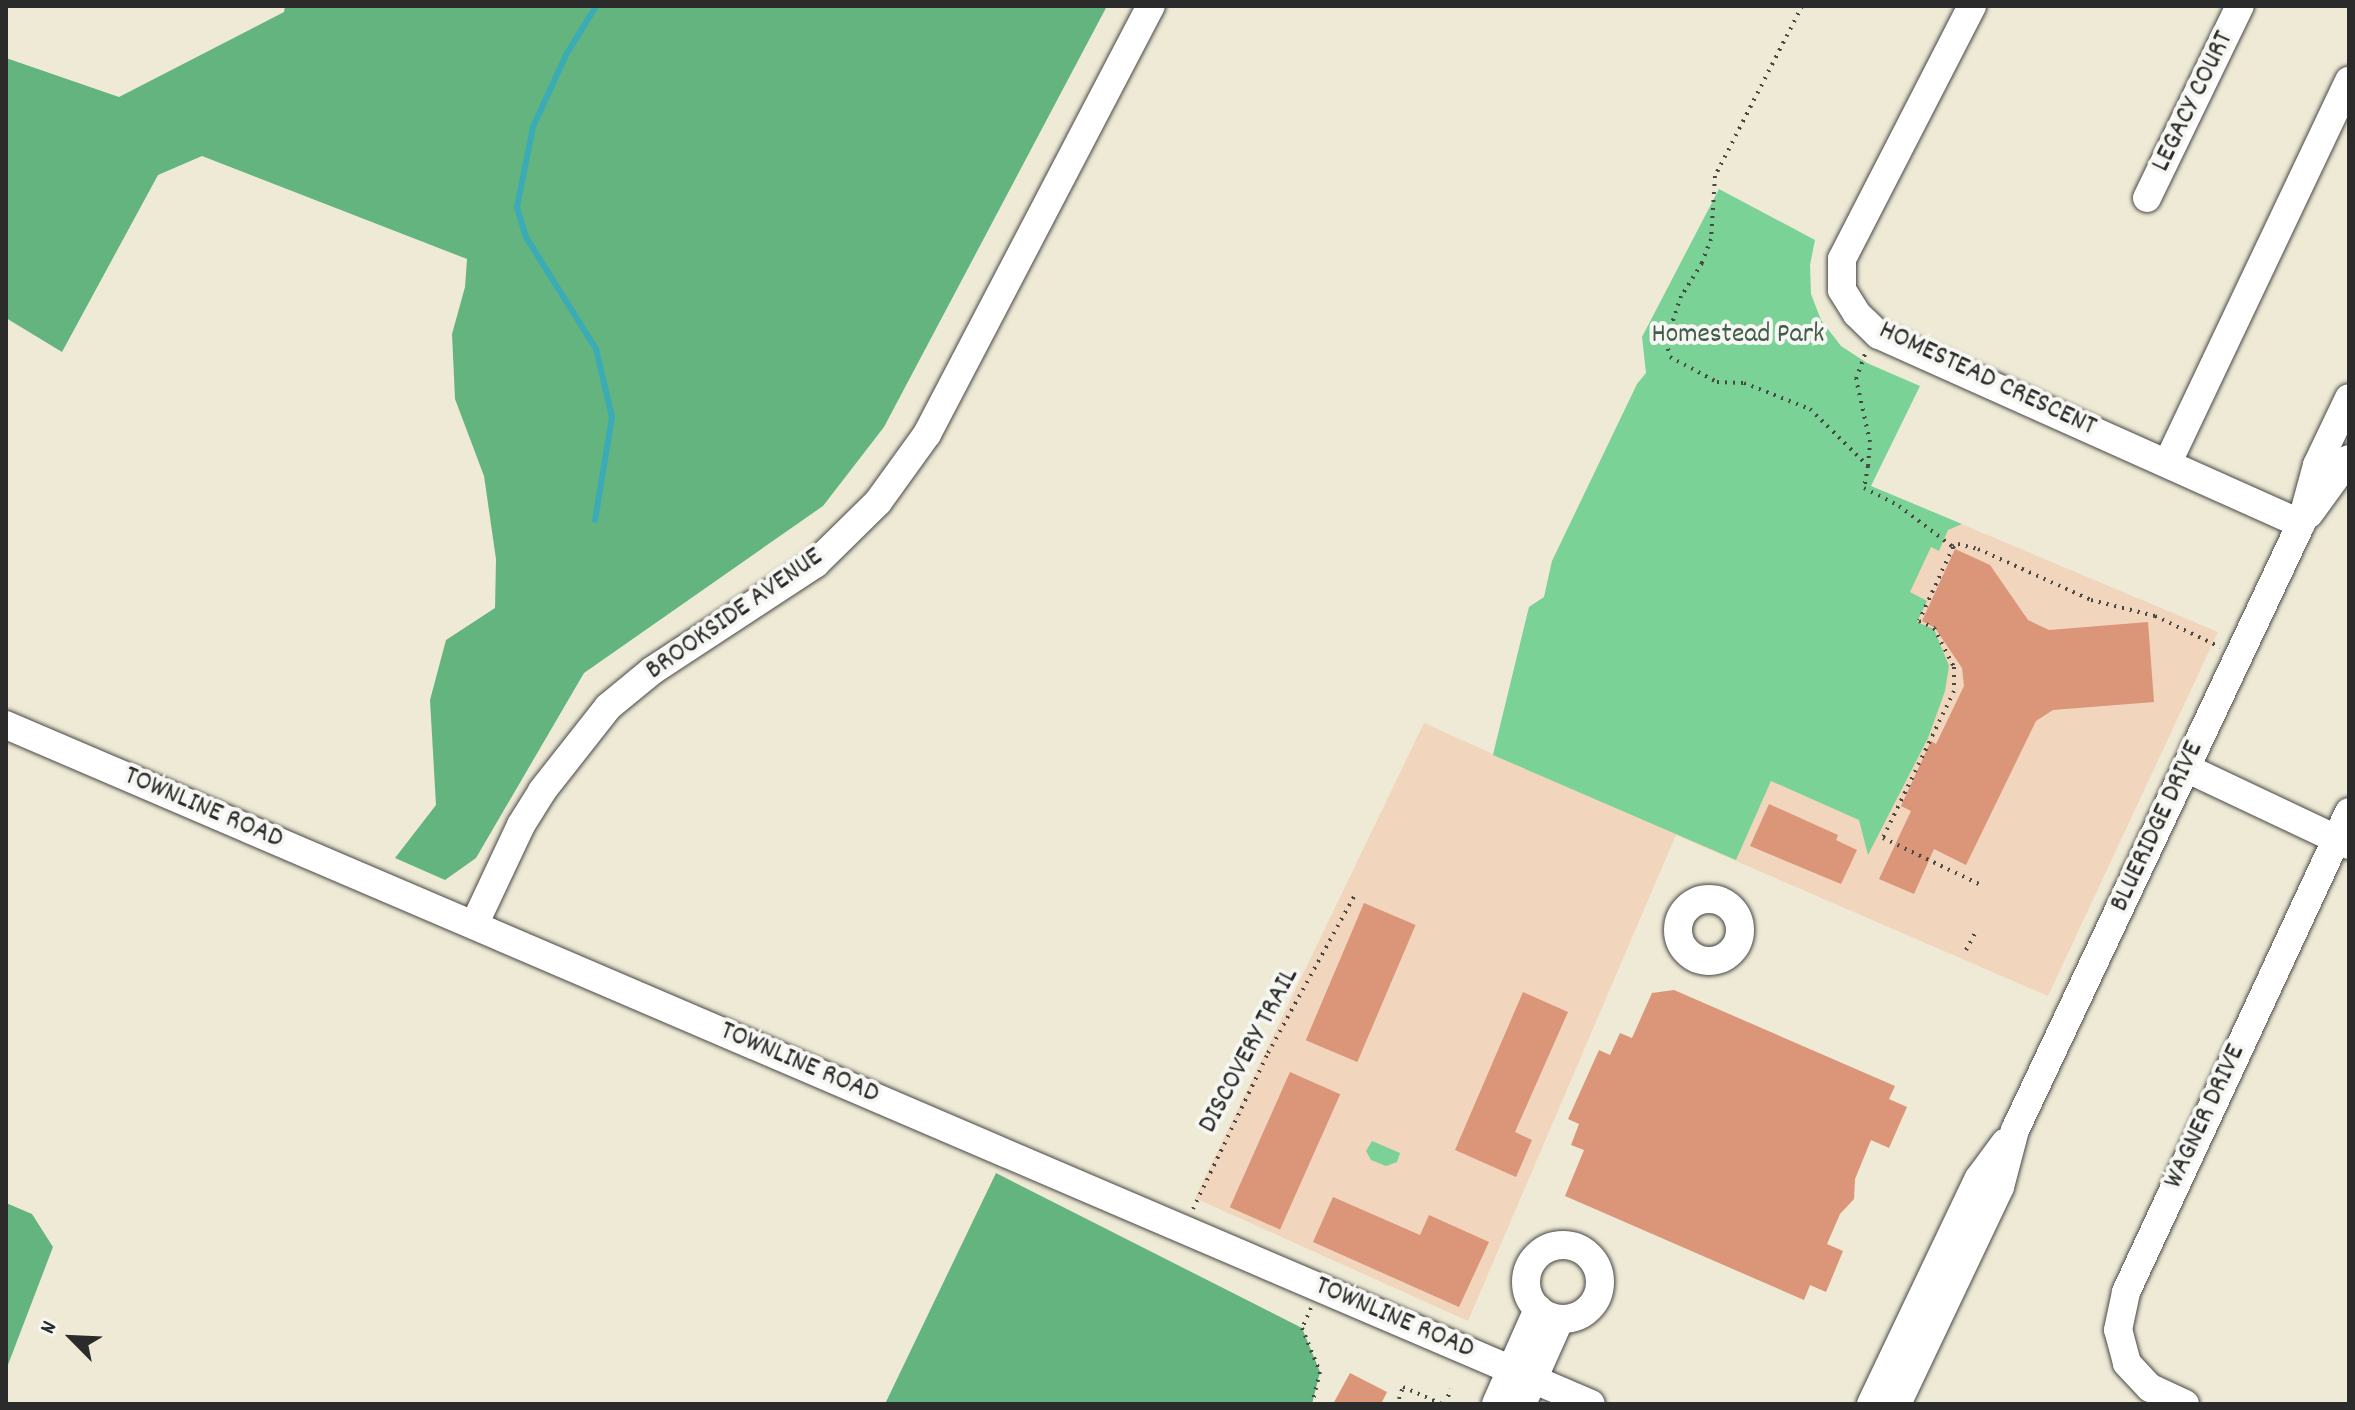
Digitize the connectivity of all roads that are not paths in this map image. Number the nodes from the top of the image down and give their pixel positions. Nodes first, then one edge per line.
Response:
1 (1151, 6) edge
2 (1972, 6) edge
3 (2240, 6) edge
4 (2349, 81) edge
5 (2147, 198) dead end
6 (2349, 398) edge
7 (2349, 459) edge
8 (2168, 462) junction
9 (2301, 524) junction
10 (6, 725) edge
11 (2186, 768) junction
12 (2349, 812) edge
13 (2343, 842) edge
14 (474, 925) junction
15 (2015, 1130) junction
16 (1549, 1314) dead end
17 (1522, 1384) edge
18 (1496, 1404) edge
19 (1591, 1404) edge
20 (1871, 1404) edge
21 (1897, 1404) edge
22 (2185, 1404) edge

1 - 14 street, BROOKSIDE AVENUE
2 - 8 street, HOMESTEAD CRESCENT
3 - 5 street, LEGACY COURT
4 - 8 street
6 - 9 street, BLUERIDGE DRIVE
7 - 9 street, BLUERIDGE DRIVE
8 - 9 street, HOMESTEAD CRESCENT
9 - 11 street, BLUERIDGE DRIVE
10 - 14 street, TOWNLINE ROAD
11 - 13 street
11 - 15 street, BLUERIDGE DRIVE
12 - 13 street, WAGNER DRIVE
13 - 22 street, WAGNER DRIVE
14 - 17 street, TOWNLINE ROAD
15 - 20 street, BLUERIDGE DRIVE
15 - 21 street, BLUERIDGE DRIVE
16 - 17 street
17 - 18 street
17 - 19 street, TOWNLINE ROAD

